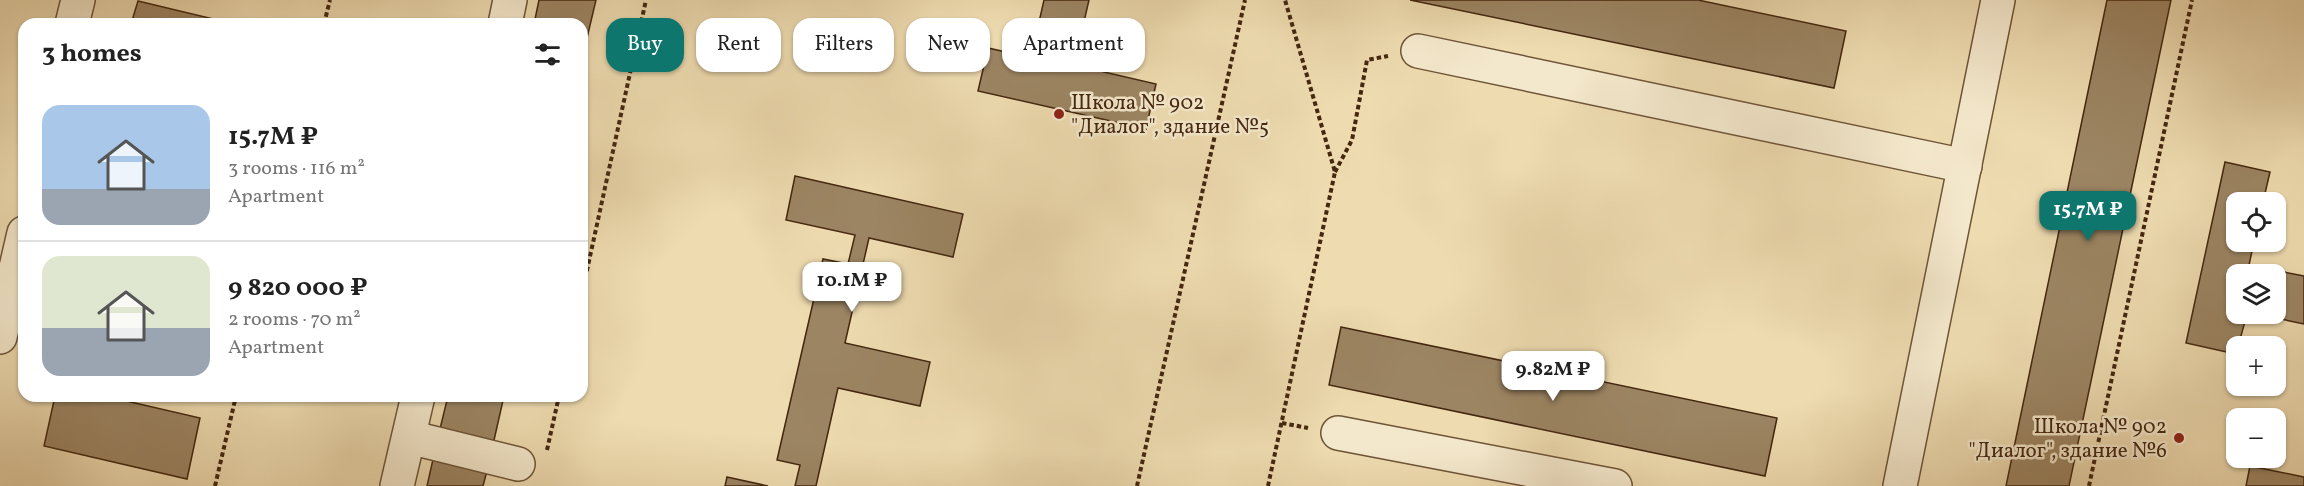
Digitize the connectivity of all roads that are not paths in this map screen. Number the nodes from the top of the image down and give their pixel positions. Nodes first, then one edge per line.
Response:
1 (78, 0) edge
2 (510, 0) edge
3 (1998, 0) edge
4 (74, 18) edge
5 (506, 18) edge
6 (1418, 51) road end
7 (1965, 166) junction
8 (18, 272) edge
9 (10, 323) edge
10 (417, 402) edge
11 (1338, 433) dead end
12 (409, 437) junction
13 (532, 461) road end
14 (397, 486) edge
15 (1615, 486) edge
16 (1900, 486) edge

1 - 4 lane
2 - 5 lane
3 - 7 lane
6 - 7 lane
7 - 16 lane
8 - 9 lane
10 - 12 lane
11 - 15 lane
12 - 13 lane
12 - 14 lane

